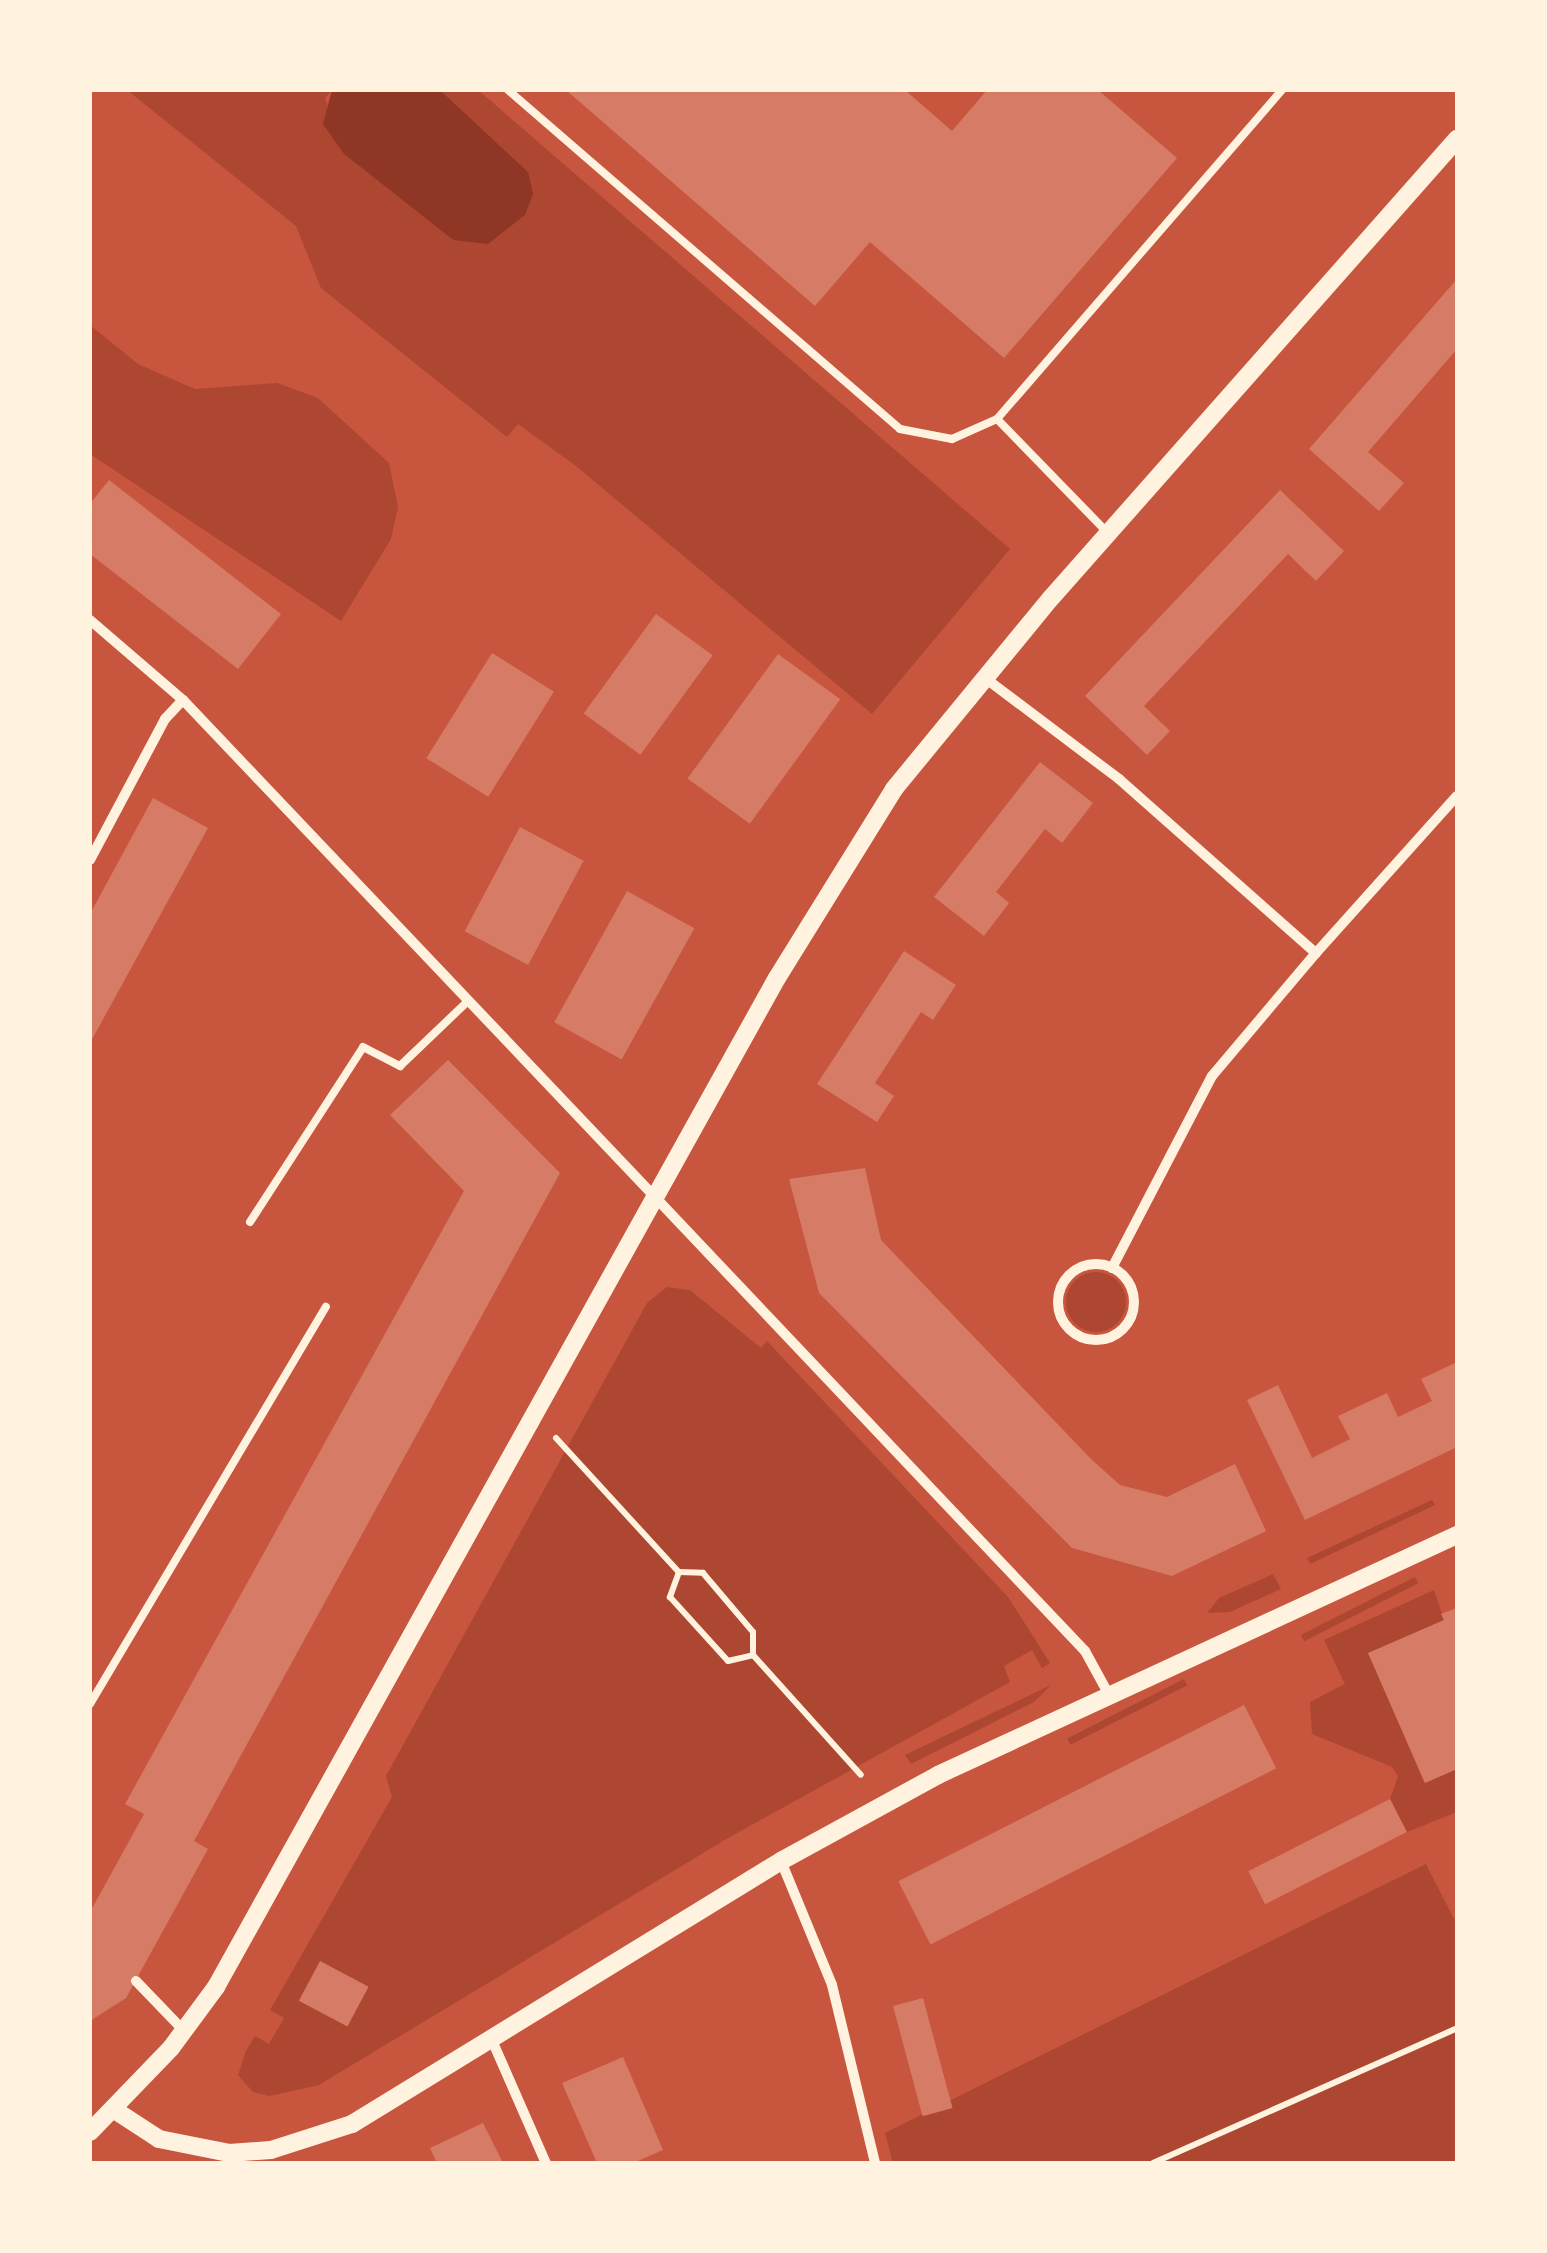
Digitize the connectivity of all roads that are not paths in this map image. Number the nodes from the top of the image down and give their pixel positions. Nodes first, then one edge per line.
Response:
1 (508, 90) edge
2 (1282, 90) edge
3 (1457, 139) edge
4 (997, 419) junction
5 (1108, 533) junction
6 (90, 620) edge
7 (985, 678) junction
8 (183, 700) junction
9 (1457, 796) edge
10 (90, 860) edge
11 (1316, 953) junction
12 (466, 1002) junction
13 (655, 1197) junction
14 (250, 1222) dead end
15 (1112, 1268) junction
16 (326, 1307) dead end
17 (1457, 1535) edge
18 (1108, 1693) junction
19 (90, 1704) edge
20 (781, 1861) junction
21 (136, 1980) dead end
22 (185, 2032) junction
23 (491, 2038) junction
24 (112, 2109) junction
25 (90, 2132) edge
26 (546, 2163) edge
27 (875, 2163) edge

1 - 4 lane
2 - 4 lane
3 - 5 street
4 - 5 lane
5 - 7 street
6 - 8 street
7 - 11 street
7 - 13 street
8 - 10 street
8 - 12 street
9 - 11 street
11 - 15 street
12 - 13 street
12 - 14 lane
13 - 18 street
13 - 22 street
15 - 15 street
16 - 19 lane
17 - 18 street
18 - 20 street
20 - 23 street
20 - 27 street
21 - 22 street
22 - 24 street
23 - 24 street
23 - 26 street
24 - 25 street

